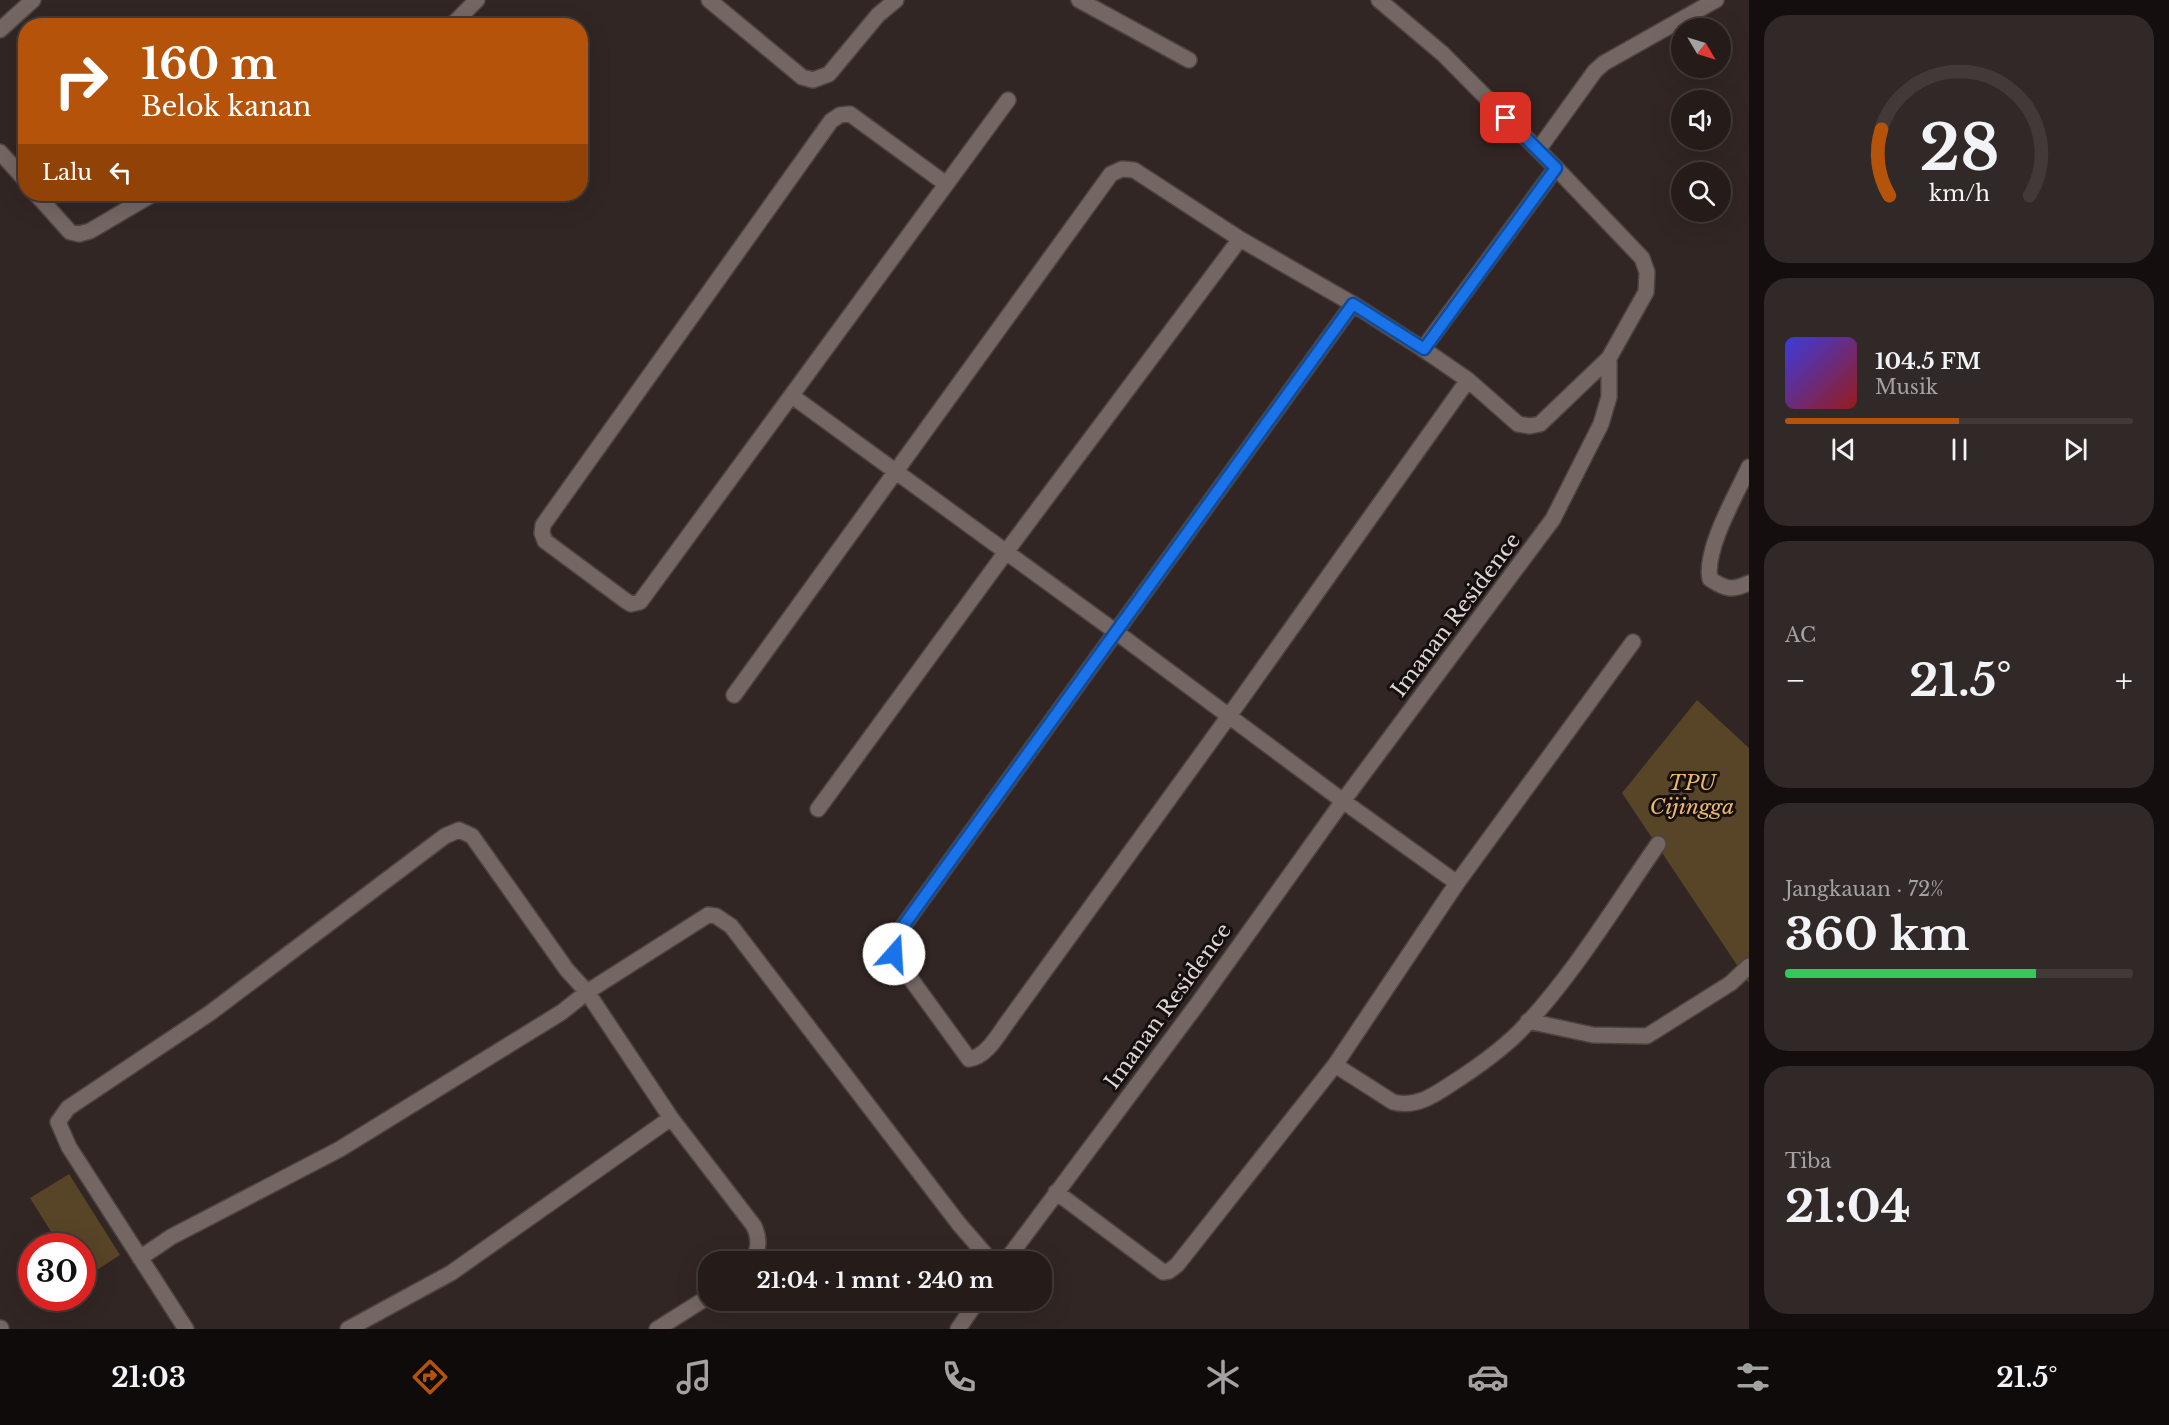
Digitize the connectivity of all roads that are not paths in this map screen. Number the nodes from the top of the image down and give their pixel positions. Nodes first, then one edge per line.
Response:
1 (33, 0) edge
2 (477, 0) edge
3 (709, 0) edge
4 (896, 0) edge
5 (1079, 0) edge
6 (1716, 0) edge
7 (1385, 2) edge
8 (459, 18) edge
9 (0, 30) edge
10 (1189, 60) dead end
11 (1008, 100) dead end
12 (1538, 150) junction
13 (0, 152) edge
14 (1556, 168) junction
15 (18, 172) edge
16 (946, 184) junction
17 (42, 201) edge
18 (141, 201) edge
19 (1239, 239) junction
20 (1353, 304) junction
21 (1424, 349) junction
22 (1609, 358) junction
23 (1468, 380) junction
24 (792, 396) junction
25 (1749, 467) edge
26 (896, 472) junction
27 (1006, 552) junction
28 (1749, 583) edge
29 (1116, 632) junction
30 (1633, 642) dead end
31 (734, 695) dead end
32 (1229, 716) junction
33 (1343, 801) junction
34 (818, 809) dead end
35 (1658, 844) dead end
36 (1457, 883) junction
37 (1749, 966) edge
38 (587, 992) junction
39 (1528, 1021) junction
40 (1335, 1065) junction
41 (671, 1118) junction
42 (1056, 1192) junction
43 (757, 1251) edge
44 (982, 1251) edge
45 (1013, 1251) edge
46 (140, 1258) junction
47 (698, 1303) edge
48 (970, 1311) edge
49 (186, 1329) edge
50 (348, 1329) edge
51 (657, 1329) edge
52 (958, 1329) edge

1 - 9 street
2 - 8 street
3 - 4 street
5 - 10 street
6 - 12 street
7 - 12 street, Imanan Residence
11 - 16 street
12 - 14 street, Imanan Residence
13 - 15 street
14 - 21 street
14 - 22 street, Imanan Residence
16 - 24 street
16 - 24 street
17 - 18 street
19 - 20 street
19 - 26 street
19 - 27 street
20 - 21 street
20 - 29 street
21 - 23 street
22 - 23 street
22 - 33 street, Imanan Residence
23 - 32 street
24 - 26 street
25 - 28 street
26 - 27 street
26 - 31 street
27 - 29 street
27 - 34 street
29 - 32 street
29 - 32 street
30 - 36 street
32 - 33 street
33 - 36 street
33 - 42 street, Imanan Residence
35 - 39 street
36 - 40 street
37 - 39 street
38 - 41 street
38 - 44 street
38 - 46 street
38 - 46 street
39 - 40 street
40 - 42 street
41 - 43 street
41 - 50 street
42 - 45 street, Imanan Residence
46 - 49 street
47 - 51 street
48 - 52 street

